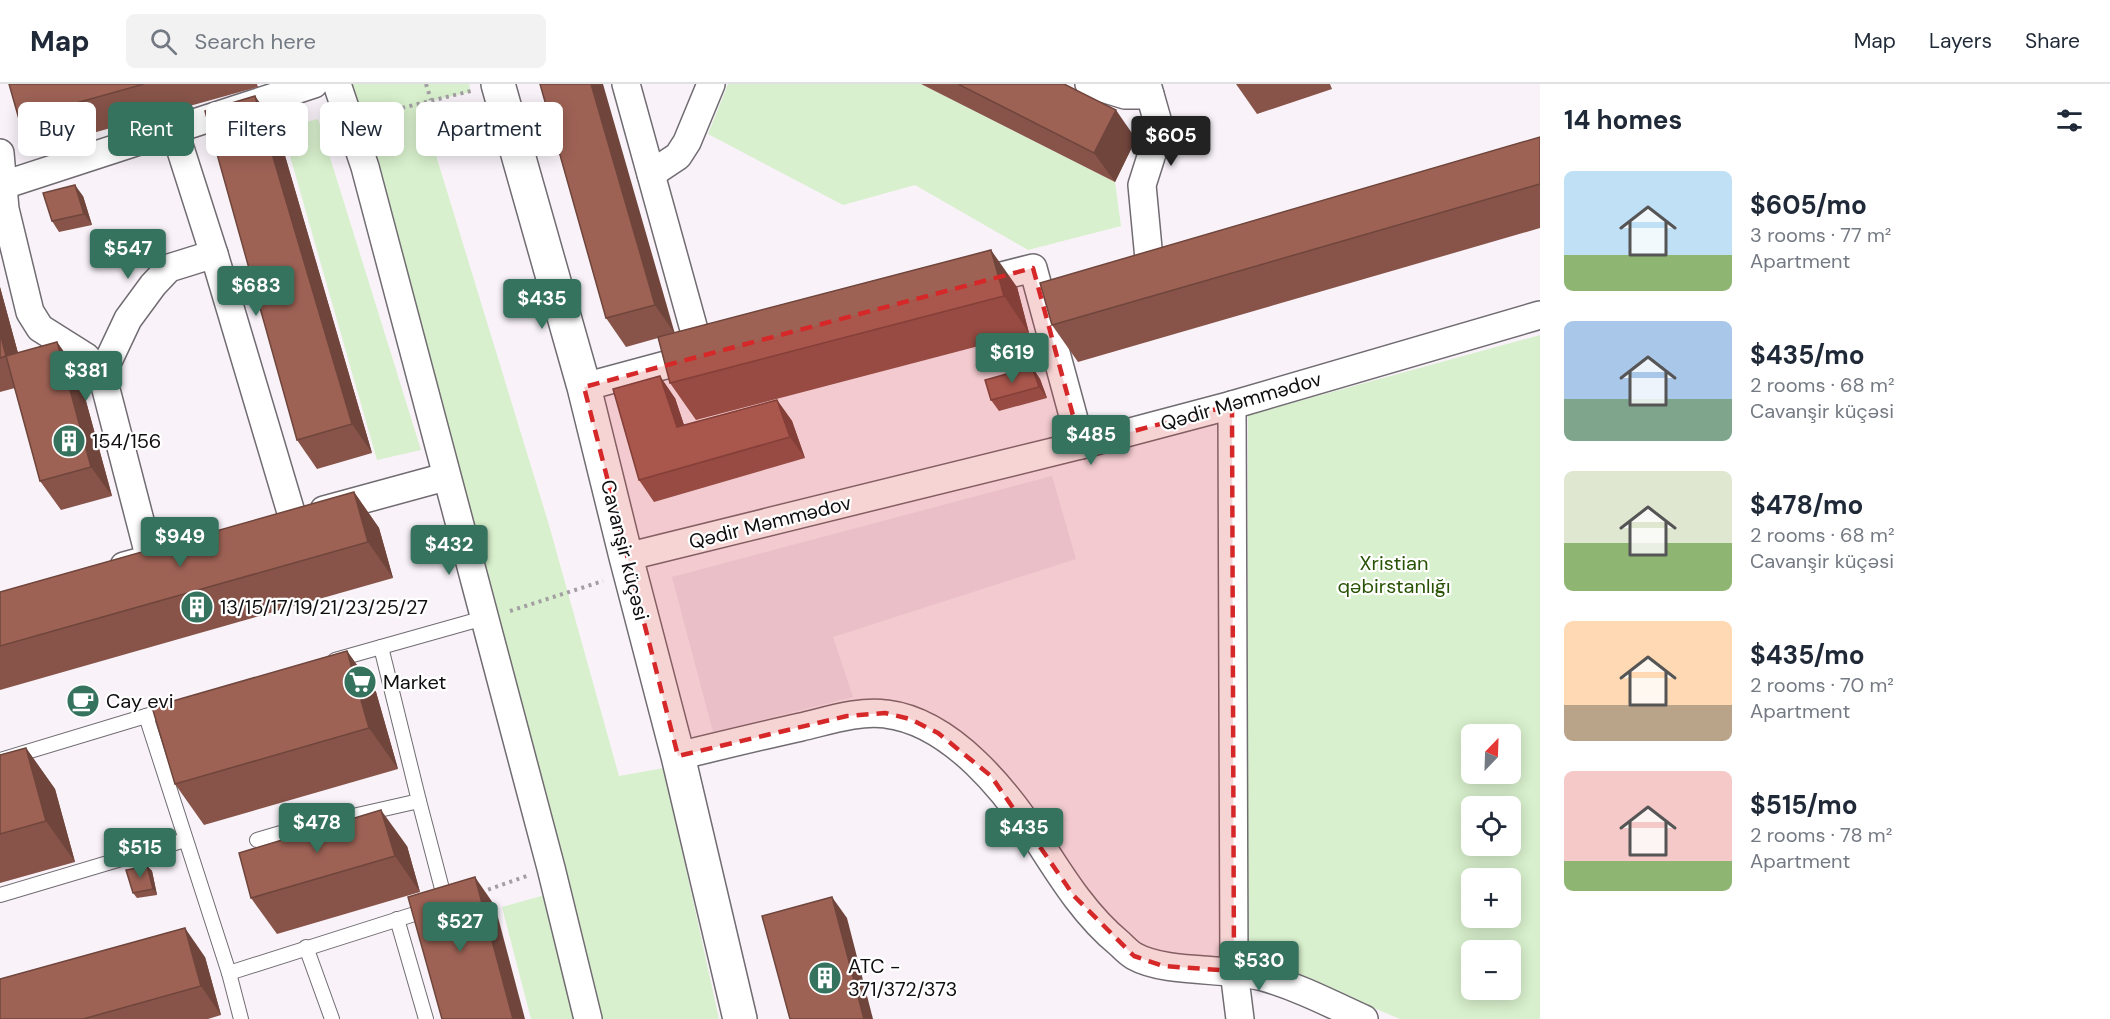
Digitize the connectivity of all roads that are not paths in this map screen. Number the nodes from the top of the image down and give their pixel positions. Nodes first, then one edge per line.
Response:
1 (314, 84) edge
2 (337, 84) edge
3 (626, 84) edge
4 (711, 84) edge
5 (1089, 84) edge
6 (486, 87) edge
7 (1149, 89) edge
8 (194, 123) edge
9 (108, 151) edge
10 (0, 153) edge
11 (183, 156) edge
12 (651, 174) junction
13 (4, 185) junction
14 (214, 254) junction
15 (1149, 259) edge
16 (953, 289) edge
17 (1540, 315) edge
18 (102, 374) junction
19 (584, 387) junction
20 (1232, 405) junction
21 (1081, 445) junction
22 (445, 477) junction
23 (619, 568) junction
24 (104, 572) edge
25 (484, 618) junction
26 (381, 647) junction
27 (322, 664) edge
28 (179, 706) edge
29 (146, 716) junction
30 (678, 756) junction
31 (0, 760) edge
32 (418, 801) junction
33 (185, 840) junction
34 (257, 840) dead end
35 (0, 895) edge
36 (397, 919) junction
37 (306, 947) junction
38 (1234, 971) junction
39 (229, 973) junction
40 (240, 1019) edge
41 (332, 1019) edge
42 (426, 1019) edge
43 (588, 1019) edge
44 (740, 1019) edge
45 (1240, 1019) edge
46 (1364, 1019) edge

1 - 8 street
2 - 22 street
3 - 12 street
4 - 12 street
5 - 7 street
6 - 19 street, Cavanşir küçəsi
7 - 15 street
9 - 13 street
10 - 13 street
11 - 14 street
12 - 19 street
13 - 18 street
14 - 18 street
14 - 22 street
16 - 21 street
17 - 20 street, Qədir Məmmədov
18 - 24 street
19 - 23 street, Cavanşir küçəsi
20 - 21 street, Qədir Məmmədov
20 - 38 street
21 - 23 street, Qədir Məmmədov
22 - 25 street
23 - 30 street, Cavanşir küçəsi
25 - 26 lane
25 - 43 street
26 - 27 lane
26 - 32 lane
28 - 29 lane
29 - 31 lane
29 - 33 lane
30 - 38 street
30 - 44 street, Cavanşir küçəsi
32 - 34 lane
32 - 36 lane
33 - 35 lane
33 - 39 lane
36 - 37 lane
36 - 42 lane
37 - 39 lane
37 - 41 lane
38 - 45 street
38 - 46 street
39 - 40 lane

